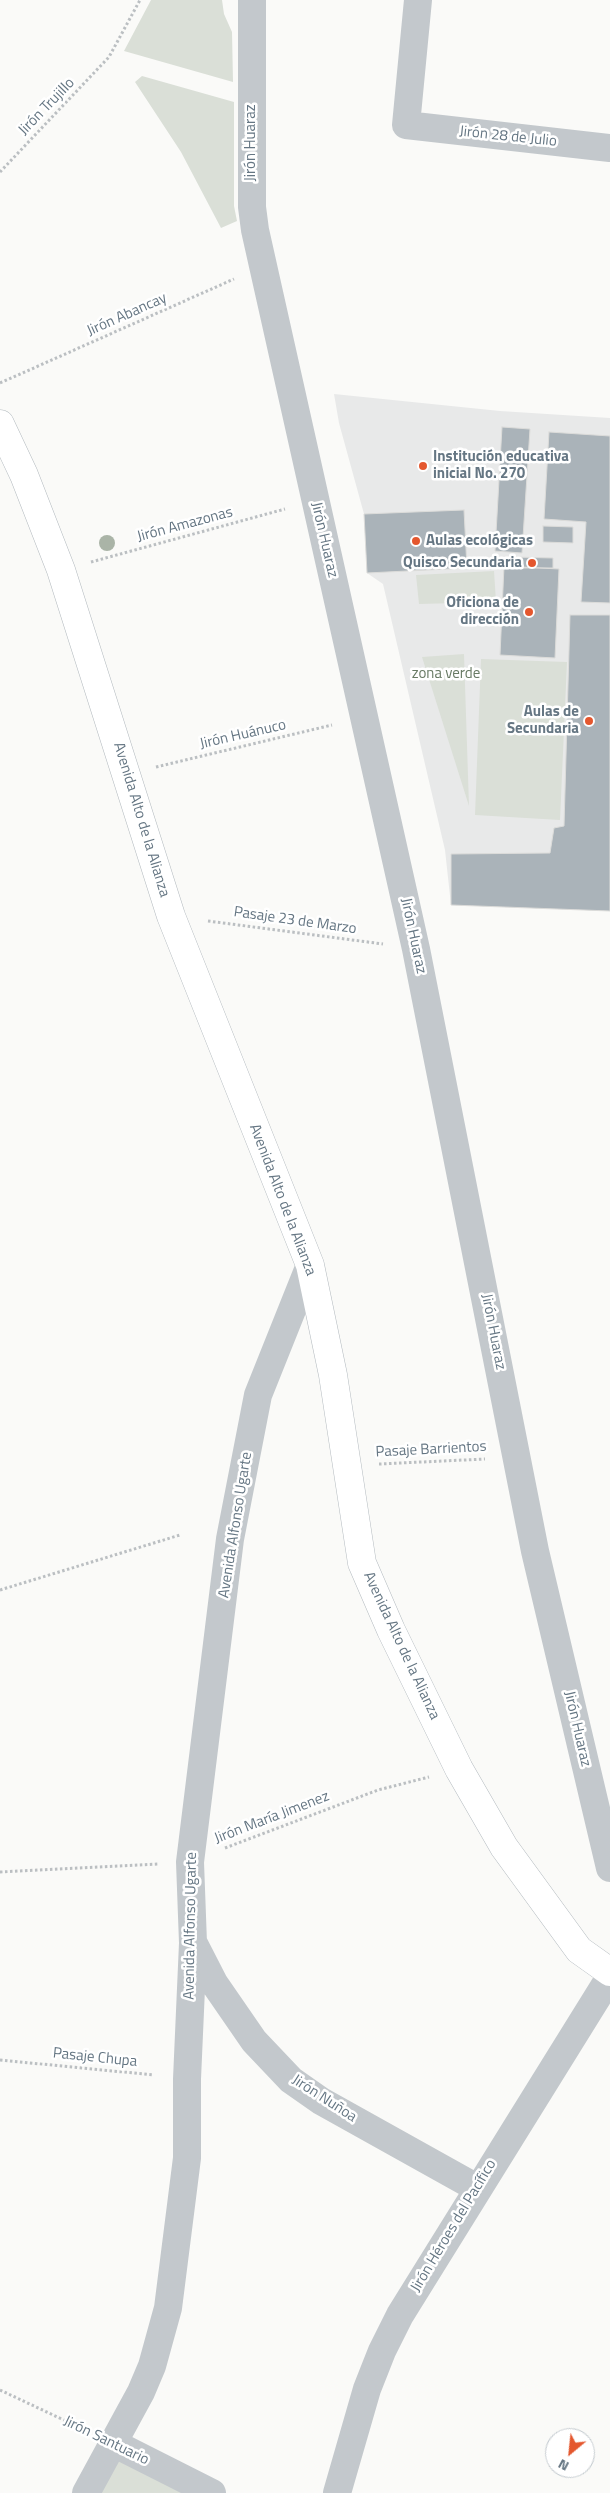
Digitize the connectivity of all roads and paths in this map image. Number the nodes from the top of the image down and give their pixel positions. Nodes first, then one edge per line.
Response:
1 (140, 0) edge
2 (252, 0) edge
3 (418, 0) edge
4 (610, 148) edge
5 (0, 172) edge
6 (262, 267) junction
7 (0, 383) edge
8 (0, 424) edge
9 (315, 500) junction
10 (61, 570) junction
11 (365, 717) junction
12 (127, 774) junction
13 (171, 916) junction
14 (416, 949) junction
15 (310, 1265) junction
16 (518, 1457) junction
17 (346, 1466) junction
18 (180, 1535) dead end
19 (0, 1590) edge
20 (459, 1769) junction
21 (190, 1862) junction
22 (610, 1868) edge
23 (0, 1872) edge
24 (193, 1943) junction
25 (610, 1972) edge
26 (610, 1978) edge
27 (0, 2060) edge
28 (187, 2078) junction
29 (477, 2188) junction
30 (0, 2390) edge
31 (113, 2442) junction
32 (86, 2493) edge
33 (212, 2493) edge
34 (337, 2493) edge

1 - 5 path, Jirón Trujillo
2 - 6 street, Jirón Huaraz
3 - 4 street, Jirón 28 de Julio
6 - 7 path, Jirón Abancay
6 - 9 street, Jirón Huaraz
8 - 10 street, Avenida Alto de la Alianza
9 - 10 path, Jirón Amazonas
9 - 11 street, Jirón Huaraz
10 - 12 street, Avenida Alto de la Alianza
11 - 12 path, Jirón Huánuco
11 - 14 street, Jirón Huaraz
12 - 13 street, Avenida Alto de la Alianza
13 - 14 path, Pasaje 23 de Marzo
13 - 15 street, Avenida Alto de la Alianza
14 - 16 street, Jirón Huaraz
15 - 17 street, Avenida Alto de la Alianza
15 - 21 street, Avenida Alfonso Ugarte
16 - 17 path, Pasaje Barrientos
16 - 22 street, Jirón Huaraz
17 - 20 street, Avenida Alto de la Alianza
18 - 19 path
20 - 21 path, Jirón María Jimenez
20 - 25 street, Avenida Alto de la Alianza
21 - 23 path, Jirón María Jimenez
21 - 24 street, Avenida Alfonso Ugarte
24 - 28 street, Avenida Alfonso Ugarte
24 - 29 street, Jirón Nuñoa
26 - 29 street, Jirón Héroes del Pacífico
27 - 28 path, Pasaje Chupa
28 - 31 street, Avenida Alfonso Ugarte
29 - 34 street, Jirón Héroes del Pacífico
30 - 31 path, Jirón Santuario
31 - 32 street, Avenida Alfonso Ugarte
31 - 33 street, Jirón Santuario

